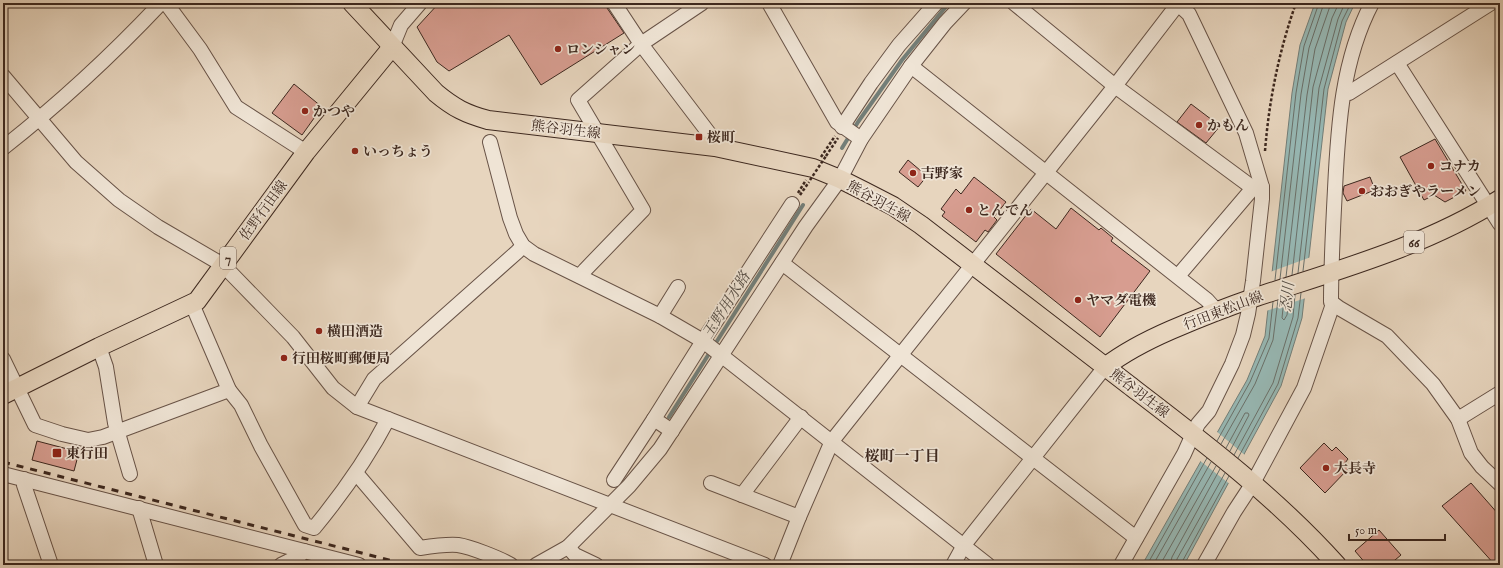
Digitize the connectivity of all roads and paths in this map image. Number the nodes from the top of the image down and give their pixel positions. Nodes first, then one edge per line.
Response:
1 (161, 3) edge
2 (166, 3) edge
3 (352, 3) edge
4 (420, 3) edge
5 (614, 3) edge
6 (702, 3) edge
7 (769, 3) edge
8 (964, 3) edge
9 (1014, 3) edge
10 (1177, 3) edge
11 (1296, 3) edge
12 (1372, 3) edge
13 (1491, 3) edge
14 (1496, 3) edge
15 (1500, 9) edge
16 (938, 11) edge
17 (641, 44) junction
18 (392, 47) junction
19 (1398, 63) junction
20 (911, 66) junction
21 (3, 76) edge
22 (1115, 86) junction
23 (1344, 92) junction
24 (39, 120) junction
25 (841, 131) junction
26 (597, 133) junction
27 (860, 138) junction
28 (490, 142) dead end
29 (715, 147) junction
30 (3, 148) edge
31 (306, 152) junction
32 (1265, 156) dead end
33 (821, 158) dead end
34 (1046, 171) junction
35 (807, 178) dead end
36 (840, 179) junction
37 (1257, 188) junction
38 (795, 202) junction
39 (1494, 203) edge
40 (1500, 224) edge
41 (522, 246) junction
42 (782, 263) junction
43 (973, 264) junction
44 (223, 265) junction
45 (1327, 273) junction
46 (580, 276) junction
47 (1178, 276) junction
48 (678, 287) dead end
49 (1252, 298) junction
50 (192, 304) junction
51 (1333, 304) junction
52 (1216, 310) junction
53 (660, 316) junction
54 (98, 347) junction
55 (712, 348) junction
56 (900, 355) junction
57 (3, 359) edge
58 (1105, 367) junction
59 (229, 390) junction
60 (10, 392) edge
61 (1500, 393) edge
62 (357, 407) junction
63 (802, 417) junction
64 (654, 419) junction
65 (1458, 419) junction
66 (388, 420) junction
67 (672, 431) junction
68 (118, 432) junction
69 (1196, 436) junction
70 (832, 441) junction
71 (1034, 457) junction
72 (356, 473) junction
73 (3, 474) edge
74 (130, 474) dead end
75 (24, 479) junction
76 (614, 480) dead end
77 (1251, 481) junction
78 (711, 483) dead end
79 (1500, 484) edge
80 (742, 495) junction
81 (611, 505) junction
82 (139, 508) junction
83 (799, 517) junction
84 (1136, 538) junction
85 (964, 545) junction
86 (568, 547) junction
87 (304, 551) junction
88 (51, 565) edge
89 (156, 565) edge
90 (282, 565) edge
91 (359, 565) edge
92 (511, 565) edge
93 (536, 565) edge
94 (596, 565) edge
95 (765, 565) edge
96 (780, 565) edge
97 (953, 565) edge
98 (988, 565) edge
99 (1121, 565) edge
100 (1204, 565) edge
101 (1337, 565) edge

1 - 24 street
2 - 31 street
3 - 18 main road, 熊谷羽生線
4 - 18 street
5 - 17 street
6 - 17 street
7 - 25 street
8 - 16 street
9 - 22 street
10 - 22 street
10 - 37 street
11 - 32 path
12 - 23 street
13 - 19 street
14 - 15 street
16 - 20 street
16 - 25 street
17 - 26 street
17 - 29 street
18 - 26 main road, 熊谷羽生線
18 - 31 main road, 佐野行田線 / 7
19 - 23 street
19 - 39 street
20 - 27 street
20 - 34 street
21 - 24 street
22 - 34 street
22 - 37 street
23 - 45 street
24 - 30 street
24 - 44 street
25 - 27 street
25 - 33 path
25 - 38 path, bridge
26 - 29 main road, 熊谷羽生線
26 - 46 street
27 - 36 street
28 - 41 street
29 - 36 main road, 熊谷羽生線
31 - 44 main road, 佐野行田線 / 7
34 - 43 street
34 - 47 street
35 - 38 path
36 - 42 street
36 - 43 main road, 熊谷羽生線
37 - 47 street
37 - 49 street
38 - 55 street
39 - 40 street
39 - 45 main road, 行田東松山線 / 66
41 - 46 street
41 - 62 street
42 - 55 street
42 - 56 street
43 - 56 street
43 - 58 main road, 熊谷羽生線
44 - 50 main road, 佐野行田線 / 7
44 - 62 street
45 - 49 main road, 行田東松山線 / 66
45 - 51 street
46 - 53 street
47 - 52 street
48 - 53 street
49 - 52 main road, 行田東松山線 / 66
49 - 69 street
50 - 54 main road, 佐野行田線 / 7
50 - 59 street
51 - 65 street
51 - 77 street
52 - 58 main road, 行田東松山線 / 66
53 - 55 street
54 - 60 main road, 佐野行田線 / 7
54 - 68 street
55 - 63 street
55 - 64 street
55 - 67 street
56 - 70 street
56 - 71 street
57 - 60 street
58 - 69 main road, 熊谷羽生線
58 - 71 street
59 - 68 street
59 - 72 street
60 - 68 street
61 - 65 street
62 - 66 street
63 - 70 street
63 - 80 street
64 - 67 street
64 - 76 street
65 - 79 street
66 - 72 street
66 - 81 street
67 - 81 street
68 - 74 street
69 - 77 main road, 熊谷羽生線
69 - 84 street
70 - 83 street
70 - 85 street
71 - 84 street
71 - 85 street
72 - 92 street
73 - 75 street
75 - 82 street
75 - 88 street
77 - 100 street
77 - 101 main road, 熊谷羽生線
78 - 80 street
80 - 83 street
81 - 86 street
81 - 95 street
82 - 87 street
82 - 89 street
83 - 96 street
84 - 99 street
85 - 97 street
85 - 98 street
86 - 93 street
86 - 94 street
87 - 90 street
87 - 91 street

